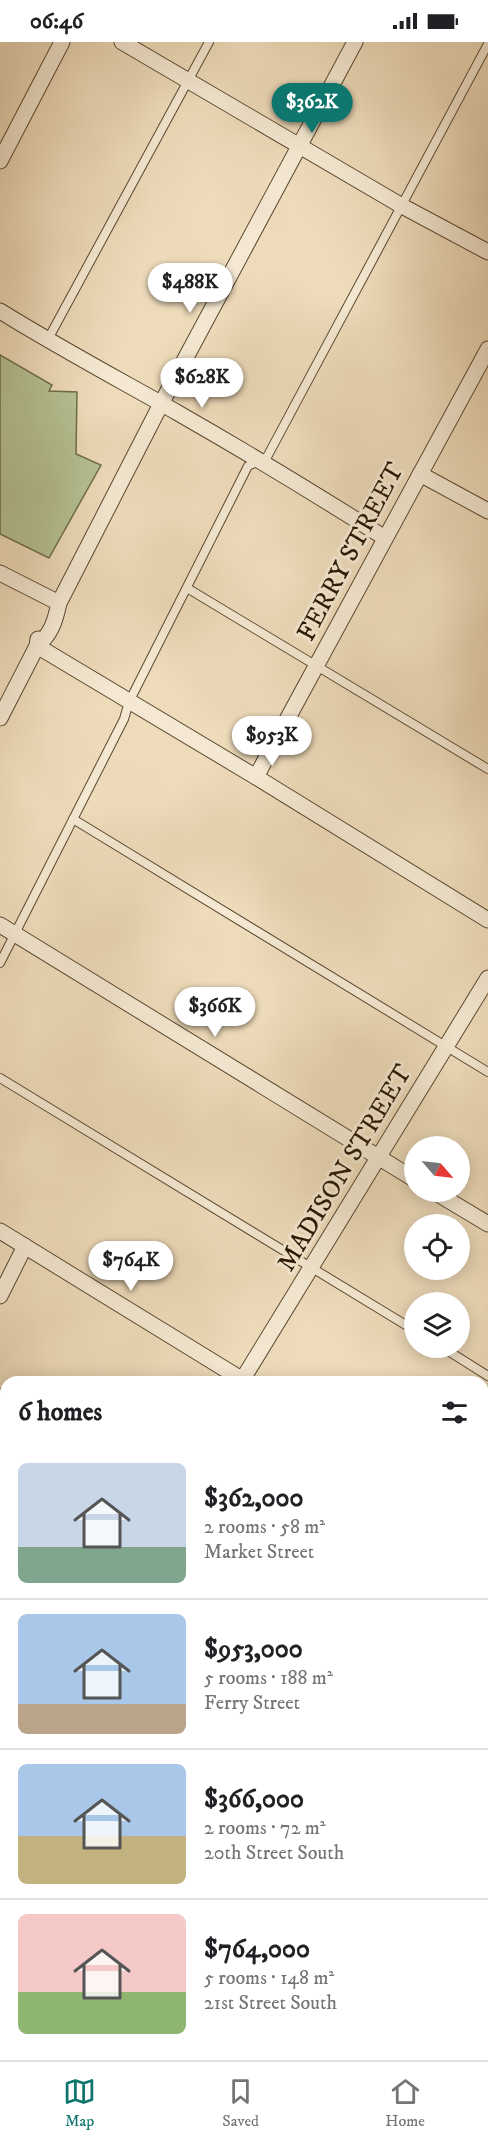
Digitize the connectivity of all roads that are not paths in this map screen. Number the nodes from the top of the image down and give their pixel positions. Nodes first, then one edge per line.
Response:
1 (62, 42) edge
2 (122, 42) edge
3 (208, 42) edge
4 (355, 42) edge
5 (488, 44) edge
6 (188, 80) junction
7 (299, 146) junction
8 (0, 161) edge
9 (402, 206) junction
10 (488, 252) edge
11 (0, 311) edge
12 (47, 340) junction
13 (488, 349) edge
14 (161, 404) junction
15 (258, 461) junction
16 (420, 474) junction
17 (488, 511) edge
18 (386, 538) junction
19 (0, 573) edge
20 (187, 588) junction
21 (59, 603) junction
22 (37, 646) junction
23 (317, 666) junction
24 (129, 702) junction
25 (0, 718) edge
26 (488, 769) edge
27 (256, 777) junction
28 (73, 819) junction
29 (488, 920) edge
30 (0, 925) edge
31 (15, 934) junction
32 (0, 963) edge
33 (488, 978) edge
34 (446, 1047) junction
35 (488, 1072) edge
36 (0, 1078) edge
37 (378, 1158) junction
38 (404, 1173) edge
39 (452, 1202) edge
40 (488, 1224) edge
41 (0, 1231) edge
42 (25, 1246) junction
43 (313, 1267) junction
44 (0, 1296) edge
45 (404, 1324) edge
46 (459, 1358) edge
47 (235, 1376) edge
48 (246, 1376) edge
49 (488, 1376) edge

1 - 8 street
2 - 6 street
3 - 6 lane
4 - 7 street
5 - 9 lane
6 - 7 street
6 - 12 lane
7 - 9 street
7 - 14 street
9 - 10 street
9 - 15 lane
11 - 12 street
12 - 14 street
13 - 16 street, FERRY STREET
14 - 15 street
14 - 21 street
15 - 18 street
15 - 20 lane
16 - 17 street
16 - 18 street, FERRY STREET
18 - 23 street, FERRY STREET
19 - 21 street
20 - 23 lane
20 - 24 lane
21 - 22 street
22 - 24 street
22 - 25 street
23 - 26 lane
23 - 27 street, FERRY STREET
24 - 27 street
24 - 28 lane
27 - 29 street
28 - 31 lane
28 - 34 lane
30 - 31 street
31 - 32 lane
31 - 37 street
33 - 34 street, MADISON STREET
34 - 35 lane
34 - 37 street, MADISON STREET
36 - 43 lane
37 - 38 street
37 - 43 street, MADISON STREET
39 - 40 street
41 - 42 street
42 - 44 street
42 - 47 street
43 - 45 lane
43 - 48 street, MADISON STREET
46 - 49 lane

